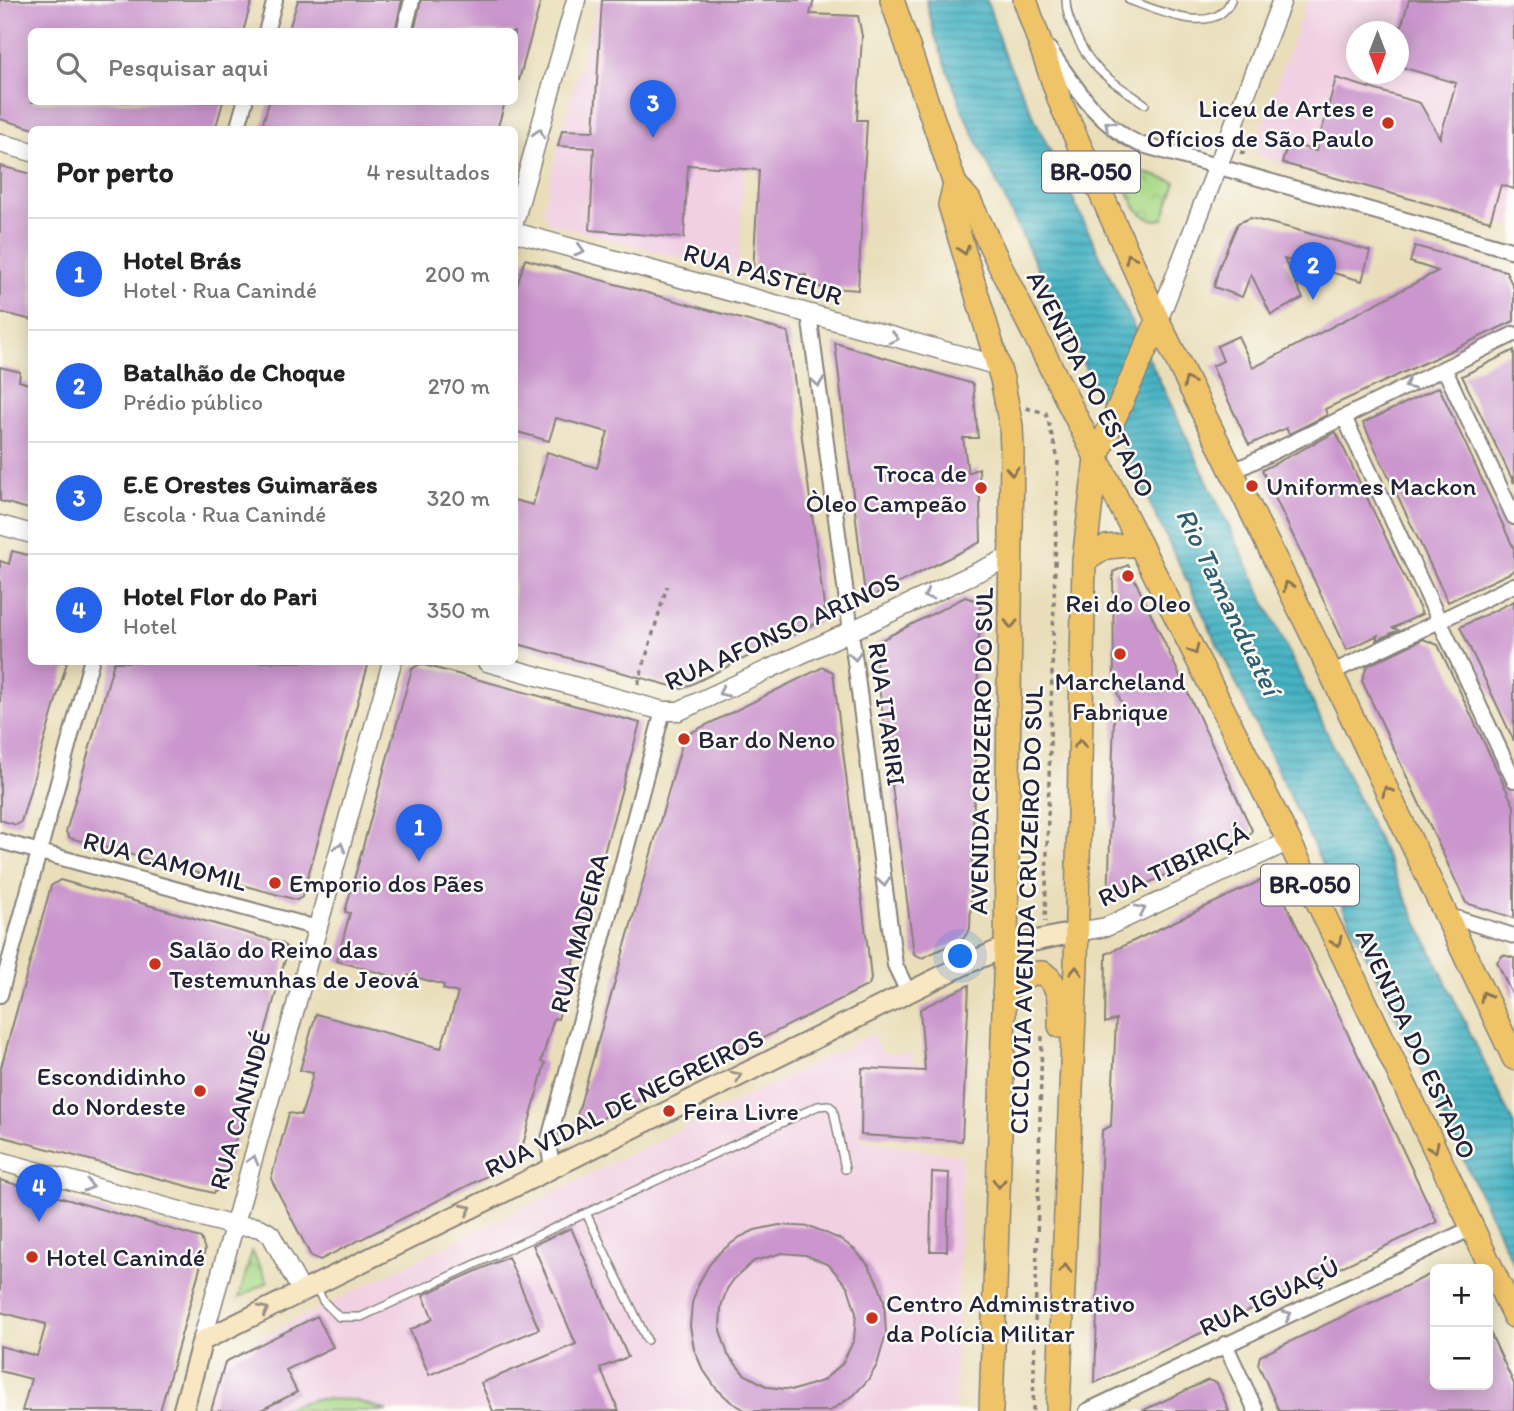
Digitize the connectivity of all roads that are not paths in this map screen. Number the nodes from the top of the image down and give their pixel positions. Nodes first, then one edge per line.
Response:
1 (275, 0) edge
2 (412, 0) edge
3 (576, 0) edge
4 (892, 0) edge
5 (1066, 0) edge
6 (1129, 0) edge
7 (1231, 0) edge
8 (1282, 0) edge
9 (1028, 11) edge
10 (267, 28) edge
11 (405, 28) edge
12 (1145, 104) dead end
13 (245, 105) edge
14 (238, 126) edge
15 (0, 143) edge
16 (28, 151) edge
17 (1217, 167) junction
18 (955, 184) junction
19 (518, 208) edge
20 (518, 233) edge
21 (1514, 250) edge
22 (809, 314) junction
23 (1157, 321) junction
24 (1514, 334) edge
25 (999, 366) junction
26 (1444, 368) junction
27 (1344, 417) junction
28 (1096, 458) junction
29 (1232, 472) junction
30 (1514, 517) edge
31 (0, 525) edge
32 (28, 533) edge
33 (1140, 544) junction
34 (1012, 556) junction
35 (1084, 561) junction
36 (1514, 586) edge
37 (1440, 621) junction
38 (851, 631) junction
39 (90, 665) edge
40 (391, 665) edge
41 (498, 665) edge
42 (1331, 673) junction
43 (663, 711) junction
44 (1514, 779) edge
45 (0, 841) edge
46 (1289, 841) junction
47 (39, 852) junction
48 (1446, 915) junction
49 (317, 928) junction
50 (1077, 932) junction
51 (1514, 936) edge
52 (1006, 947) junction
53 (908, 992) junction
54 (1004, 993) junction
55 (0, 995) edge
56 (1514, 1058) edge
57 (1071, 1138) junction
58 (0, 1161) edge
59 (552, 1167) junction
60 (845, 1170) dead end
61 (586, 1213) junction
62 (234, 1226) junction
63 (1472, 1228) junction
64 (308, 1288) junction
65 (1514, 1317) edge
66 (647, 1340) dead end
67 (202, 1341) junction
68 (1225, 1344) junction
69 (183, 1411) edge
70 (991, 1411) edge
71 (1058, 1411) edge
72 (1087, 1411) edge
73 (1256, 1411) edge

1 - 10 street
2 - 11 street
19 -> 3 street
4 - 18 main road, AVENIDA DO ESTADO / BR-050
5 - 12 lane
6 - 7 lane
8 - 17 street
17 -> 9 street
23 -> 9 main road, BR-050
13 - 14 street
15 - 16 street
17 - 21 street
17 - 23 street
18 -> 25 main road, AVENIDA CRUZEIRO DO SUL
18 - 28 main road, AVENIDA DO ESTADO / BR-050
20 -> 22 street, RUA PASTEUR
22 -> 25 street, RUA PASTEUR
22 -> 38 street, RUA ITARIRI
23 - 28 main road
29 -> 23 main road, BR-050
24 - 26 street
25 -> 34 main road, AVENIDA CRUZEIRO DO SUL
26 -> 27 street
26 - 30 street
27 - 29 street
27 - 37 street
28 - 33 main road, AVENIDA DO ESTADO / BR-050
28 - 35 main road
42 -> 29 main road, BR-050
31 - 32 street
33 - 35 main road
33 -> 46 main road, AVENIDA DO ESTADO / BR-050
34 -> 38 street, RUA AFONSO ARINOS
34 -> 52 main road, AVENIDA CRUZEIRO DO SUL
50 -> 35 main road
36 - 37 street
37 - 42 street
37 - 44 street
38 -> 43 street, RUA AFONSO ARINOS
38 -> 53 street, RUA ITARIRI
39 - 47 street
49 -> 40 street, RUA CANINDÉ
41 - 43 street, RUA AFONSO ARINOS
48 -> 42 main road, BR-050
43 - 59 street, RUA MADEIRA
45 - 47 street, RUA CAMOMIL
50 -> 46 street, RUA TIBIRIÇÁ
46 -> 63 main road, AVENIDA DO ESTADO / BR-050
47 - 49 street, RUA CAMOMIL
47 - 55 street
48 - 51 street
56 -> 48 main road, BR-050
62 -> 49 street, RUA CANINDÉ
50 - 52 main road, RUA VIDAL DE NEGREIROS
57 -> 50 main road
52 - 53 main road, RUA VIDAL DE NEGREIROS
52 - 54 main road, AVENIDA CRUZEIRO DO SUL
59 -> 53 main road, RUA VIDAL DE NEGREIROS
54 - 57 main road
54 -> 70 main road, AVENIDA CRUZEIRO DO SUL
71 -> 57 main road
58 -> 62 street
64 -> 59 main road, RUA VIDAL DE NEGREIROS
60 - 61 lane
61 - 64 lane
61 - 66 lane
62 - 64 street
62 - 67 street, RUA CANINDÉ
63 - 65 main road, AVENIDA DO ESTADO / BR-050
68 -> 63 street, RUA IGUAÇÚ
67 -> 64 main road, RUA VIDAL DE NEGREIROS
67 - 69 main road, RUA CANINDÉ
68 - 72 street, RUA IGUAÇÚ
68 - 73 street

